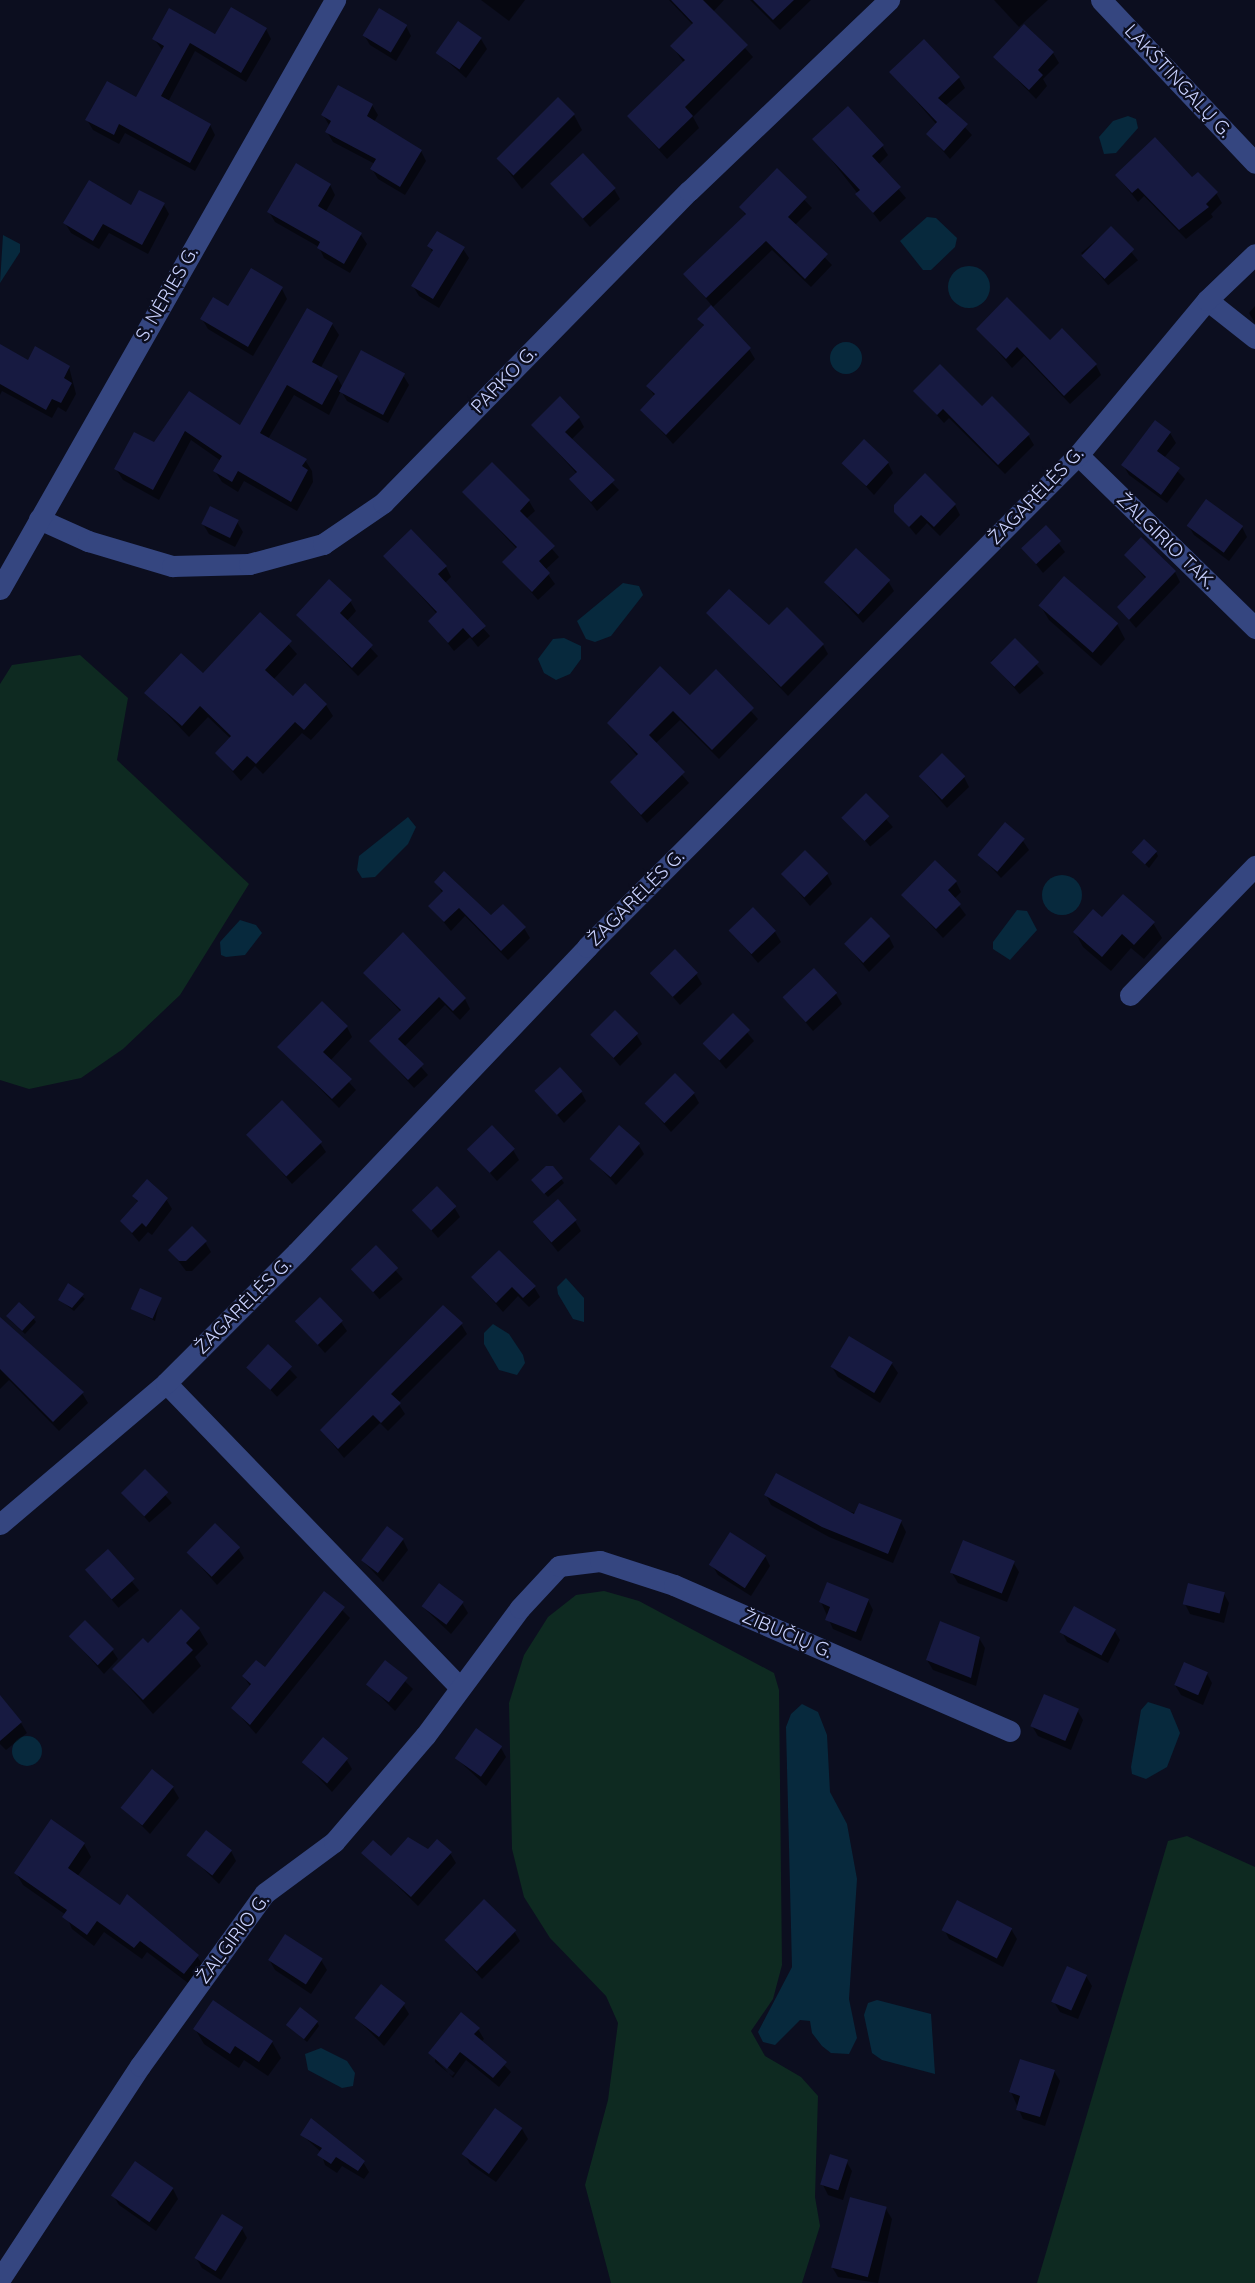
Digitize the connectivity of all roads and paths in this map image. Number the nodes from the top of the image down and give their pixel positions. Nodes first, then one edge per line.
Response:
1 (334, 0) edge
2 (889, 0) edge
3 (1101, 0) edge
4 (1255, 163) edge
5 (1255, 254) edge
6 (1206, 300) junction
7 (1255, 338) edge
8 (1077, 455) junction
9 (39, 519) junction
10 (0, 589) edge
11 (1255, 628) edge
12 (1255, 866) edge
13 (1130, 995) dead end
14 (166, 1383) junction
15 (0, 1524) edge
16 (559, 1566) joint
17 (460, 1688) junction
18 (1010, 1731) dead end
19 (0, 2279) edge

1 - 9 street, S. NĖRIES G.
2 - 9 street, PARKO G.
3 - 4 street, LAKŠTINGALŲ G.
5 - 6 street, ŽAGARĖLĖS G.
6 - 7 street
6 - 8 street, ŽAGARĖLĖS G.
8 - 11 street, ŽALGIRIO TAK.
8 - 14 street, ŽAGARĖLĖS G.
9 - 10 street, S. NĖRIES G.
12 - 13 street
14 - 15 street, ŽAGARĖLĖS G.
14 - 17 street
16 - 17 street, ŽALGIRIO G.
16 - 18 street, ŽIBUČIŲ G.
17 - 19 street, ŽALGIRIO G.

